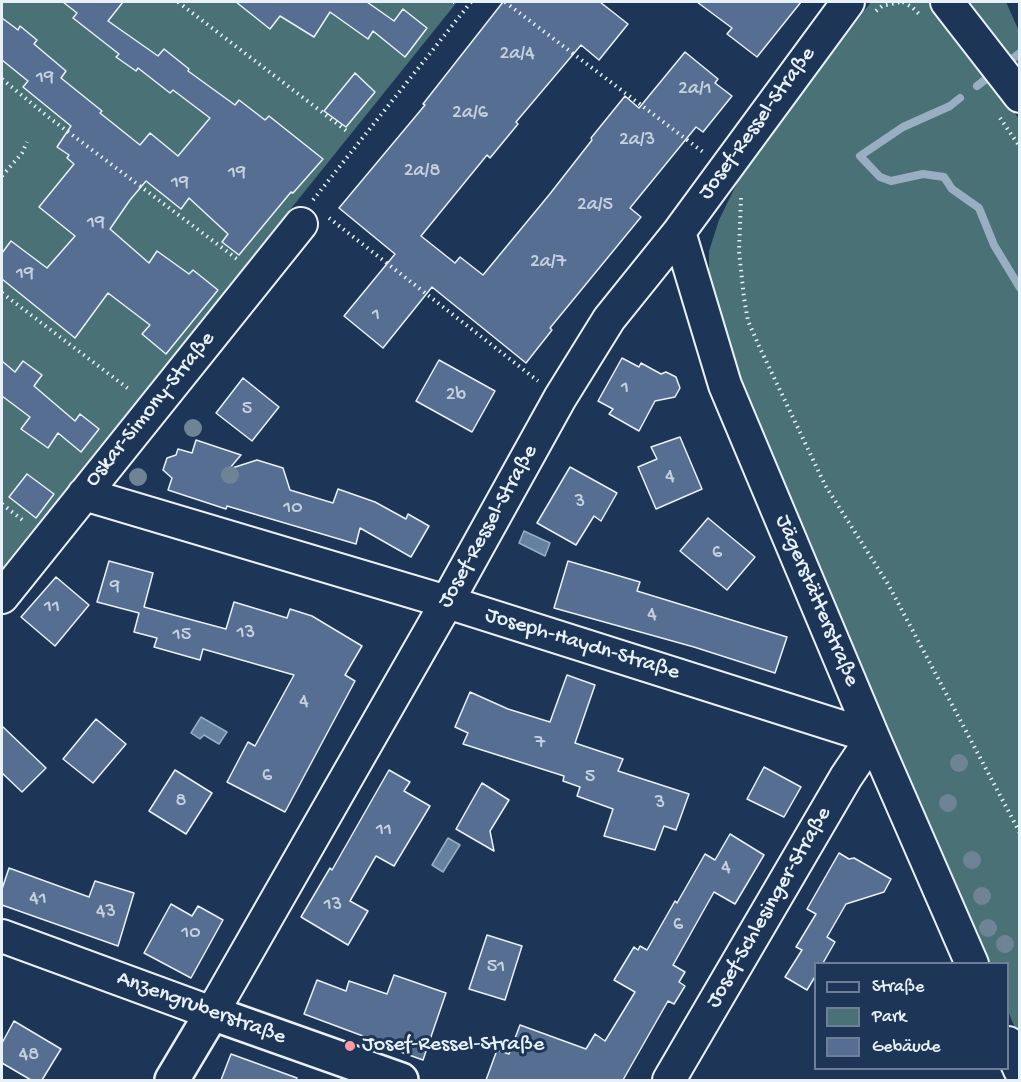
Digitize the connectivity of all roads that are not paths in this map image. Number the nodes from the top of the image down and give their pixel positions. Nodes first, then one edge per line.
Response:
1 (848, 2) edge
2 (947, 2) edge
3 (1004, 76) edge
4 (315, 221) road end
5 (679, 232) junction
6 (84, 494) junction
7 (2, 597) edge
8 (447, 602) junction
9 (873, 736) junction
10 (2, 936) edge
11 (972, 962) edge
12 (212, 1013) junction
13 (1009, 1045) edge
14 (1020, 1070) edge
15 (172, 1080) edge
16 (400, 1080) edge
17 (669, 1080) edge

1 - 5 street, Josef-Ressel-Straße
2 - 3 street
4 - 6 street, Oskar-Simony-Straße
5 - 8 street, Josef-Ressel-Straße
5 - 9 street, Jägerstätterstraße
6 - 7 street, Oskar-Simony-Straße
6 - 8 street, Joseph-Haydn-Straße
8 - 9 street, Joseph-Haydn-Straße
8 - 12 street, Josef-Ressel-Straße
9 - 11 street, Jägerstätterstraße
9 - 17 street, Josef-Schlesinger-Straße
10 - 12 street, Anzengruberstraße
12 - 15 street, Josef-Ressel-Straße
12 - 16 street, Anzengruberstraße
13 - 14 street

